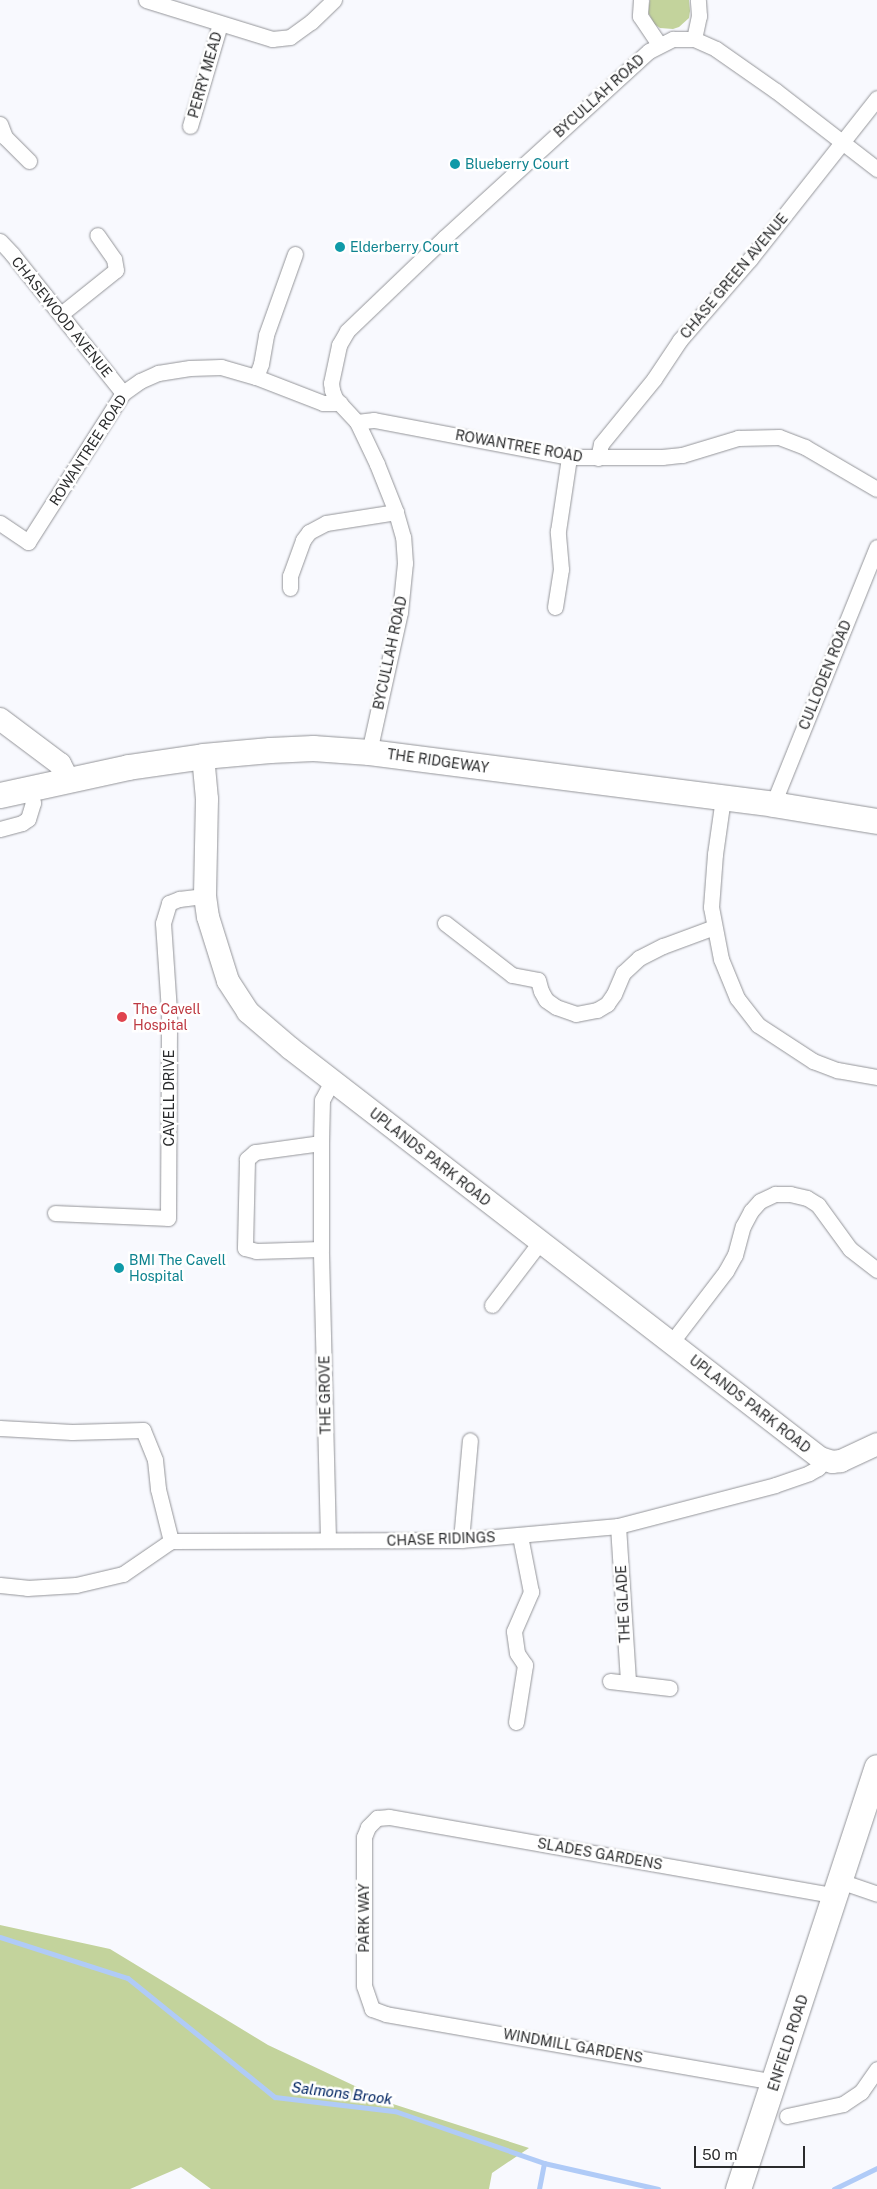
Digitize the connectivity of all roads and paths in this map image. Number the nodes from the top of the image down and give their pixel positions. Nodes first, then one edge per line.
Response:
1 (146, 0) edge
2 (334, 0) edge
3 (641, 0) edge
4 (698, 0) edge
5 (220, 24) junction
6 (694, 40) junction
7 (659, 44) junction
8 (877, 98) edge
9 (0, 124) edge
10 (190, 126) dead end
11 (842, 142) junction
12 (29, 161) dead end
13 (877, 169) edge
14 (98, 234) dead end
15 (0, 242) edge
16 (295, 254) dead end
17 (61, 314) junction
18 (256, 377) junction
19 (124, 393) junction
20 (340, 403) junction
21 (357, 422) junction
22 (569, 457) junction
23 (598, 458) junction
24 (877, 489) edge
25 (396, 512) junction
26 (0, 523) edge
27 (877, 547) edge
28 (290, 588) dead end
29 (555, 607) dead end
30 (0, 719) edge
31 (369, 752) junction
32 (203, 756) junction
33 (68, 780) junction
34 (29, 788) junction
35 (0, 795) edge
36 (724, 798) junction
37 (773, 804) junction
38 (877, 820) edge
39 (0, 829) edge
40 (205, 896) junction
41 (445, 923) dead end
42 (714, 927) junction
43 (877, 1077) edge
44 (332, 1080) junction
45 (321, 1143) junction
46 (55, 1213) dead end
47 (540, 1242) junction
48 (321, 1250) junction
49 (877, 1270) edge
50 (492, 1305) dead end
51 (671, 1343) junction
52 (0, 1428) edge
53 (470, 1440) dead end
54 (877, 1444) edge
55 (824, 1460) junction
56 (618, 1526) junction
57 (520, 1536) junction
58 (328, 1540) junction
59 (461, 1540) junction
60 (171, 1541) junction
61 (0, 1585) edge
62 (610, 1681) dead end
63 (628, 1682) junction
64 (670, 1688) dead end
65 (516, 1722) dead end
66 (877, 1768) edge
67 (368, 1827) joint
68 (837, 1888) junction
69 (877, 1894) edge
70 (372, 2009) joint
71 (877, 2070) edge
72 (775, 2082) junction
73 (787, 2116) dead end
74 (739, 2187) edge

1 - 5 street, PERRY MEAD
2 - 5 street, PERRY MEAD
3 - 7 street
4 - 6 street
5 - 10 street, PERRY MEAD
6 - 7 street, BYCULLAH ROAD
6 - 11 street, BYCULLAH ROAD
7 - 20 street, BYCULLAH ROAD
8 - 11 street, CHASE GREEN AVENUE
9 - 12 street
11 - 13 street, BYCULLAH ROAD
11 - 23 street, CHASE GREEN AVENUE
14 - 17 street
15 - 17 street, CHASEWOOD AVENUE
16 - 18 street
17 - 19 street, CHASEWOOD AVENUE
18 - 19 street, ROWANTREE ROAD
18 - 20 street, ROWANTREE ROAD
19 - 26 street, ROWANTREE ROAD
20 - 21 street, BYCULLAH ROAD
21 - 22 street, ROWANTREE ROAD
21 - 25 street, BYCULLAH ROAD
22 - 23 street, ROWANTREE ROAD
22 - 29 street
23 - 24 street, ROWANTREE ROAD
25 - 28 street
25 - 31 street, BYCULLAH ROAD
27 - 37 street, CULLODEN ROAD
30 - 33 street
31 - 32 main road, THE RIDGEWAY
31 - 36 main road, THE RIDGEWAY
32 - 33 main road, THE RIDGEWAY
32 - 40 street, UPLANDS PARK ROAD
33 - 34 main road, THE RIDGEWAY
34 - 35 main road, THE RIDGEWAY
34 - 39 street
36 - 37 main road, THE RIDGEWAY
36 - 42 street
37 - 38 main road, THE RIDGEWAY
40 - 44 street, UPLANDS PARK ROAD
40 - 46 street, CAVELL DRIVE
41 - 42 street
42 - 43 street
44 - 45 street, THE GROVE
44 - 47 street, UPLANDS PARK ROAD
45 - 48 street, THE GROVE
45 - 48 street
47 - 50 street
47 - 51 street, UPLANDS PARK ROAD
48 - 58 street, THE GROVE
49 - 51 street
51 - 55 street, UPLANDS PARK ROAD
52 - 60 street
53 - 59 street
54 - 55 street
55 - 56 street, CHASE RIDINGS
56 - 57 street, CHASE RIDINGS
56 - 63 street, THE GLADE
57 - 59 street, CHASE RIDINGS
57 - 65 street
58 - 59 street, CHASE RIDINGS
58 - 60 street, CHASE RIDINGS
60 - 61 street
62 - 63 street
63 - 64 street
66 - 68 main road, ENFIELD ROAD
67 - 68 street, SLADES GARDENS
67 - 70 street, PARK WAY
68 - 69 street, SLADES GARDENS
68 - 72 main road, ENFIELD ROAD
70 - 72 street, WINDMILL GARDENS
71 - 73 street
72 - 74 main road, ENFIELD ROAD

